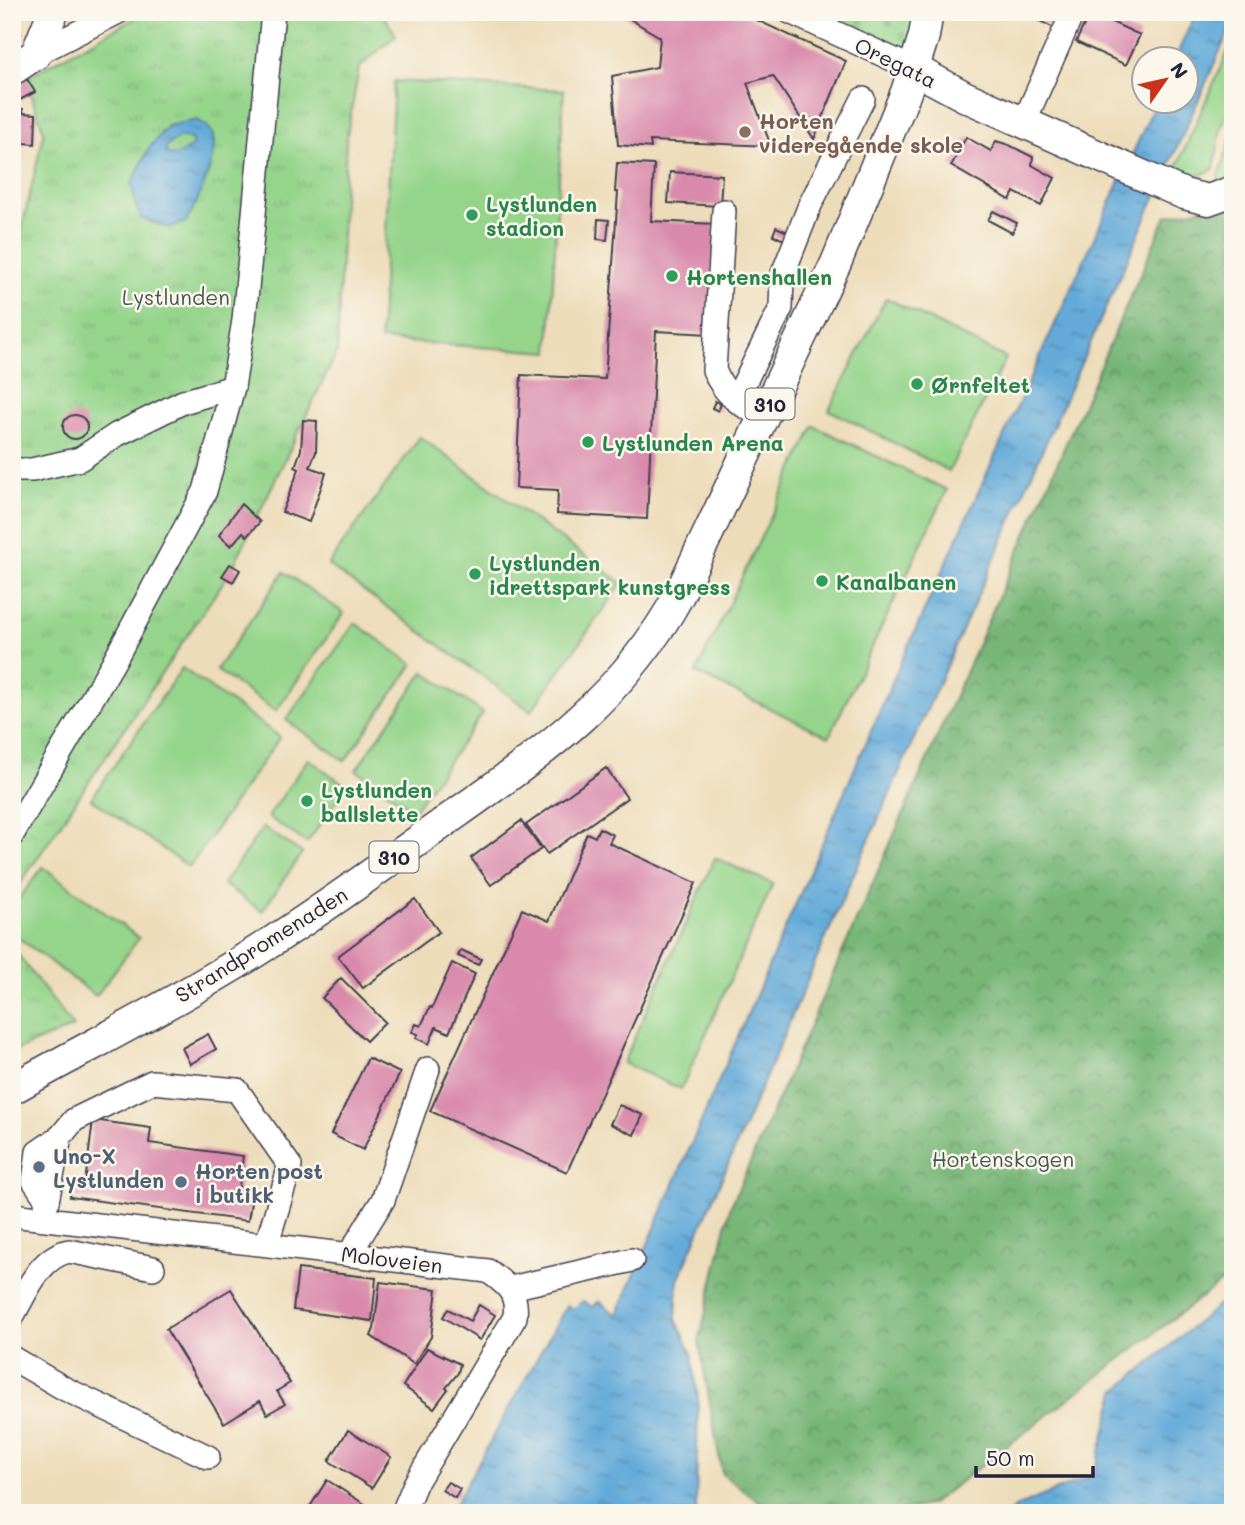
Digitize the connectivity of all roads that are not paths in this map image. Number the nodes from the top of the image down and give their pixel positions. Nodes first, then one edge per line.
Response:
1 (52, 12) edge
2 (118, 12) edge
3 (273, 12) edge
4 (790, 12) edge
5 (928, 12) edge
6 (944, 12) edge
7 (1073, 12) edge
8 (24, 62) edge
9 (923, 74) junction
10 (863, 99) dead end
11 (1024, 122) junction
12 (1233, 191) edge
13 (724, 211) dead end
14 (233, 387) junction
15 (736, 400) junction
16 (765, 417) junction
17 (12, 470) edge
18 (12, 835) edge
19 (428, 1069) dead end
20 (12, 1089) edge
21 (46, 1203) junction
22 (12, 1215) edge
23 (267, 1243) junction
24 (350, 1253) junction
25 (632, 1261) dead end
26 (153, 1268) dead end
27 (511, 1288) junction
28 (12, 1317) edge
29 (12, 1358) edge
30 (208, 1457) dead end
31 (403, 1513) edge

1 - 8 main road
2 - 8 street
3 - 14 street
4 - 9 street, Oregata
5 - 9 main road, Strandpromenaden / 310
6 - 9 main road, Strandpromenaden / 310
7 - 11 street
9 - 11 main road, Oregata
9 - 16 main road, Strandpromenaden / 310
10 - 15 street
11 - 12 main road, Oregata
13 - 15 street
14 - 17 street
14 - 18 street
15 - 16 street
16 - 20 main road, Strandpromenaden / 310
19 - 24 street
21 - 22 street, Moloveien
21 - 23 street, Moloveien
21 - 23 street
23 - 24 street, Moloveien
24 - 27 street, Moloveien
25 - 27 street
26 - 28 street
27 - 31 street
29 - 30 street

